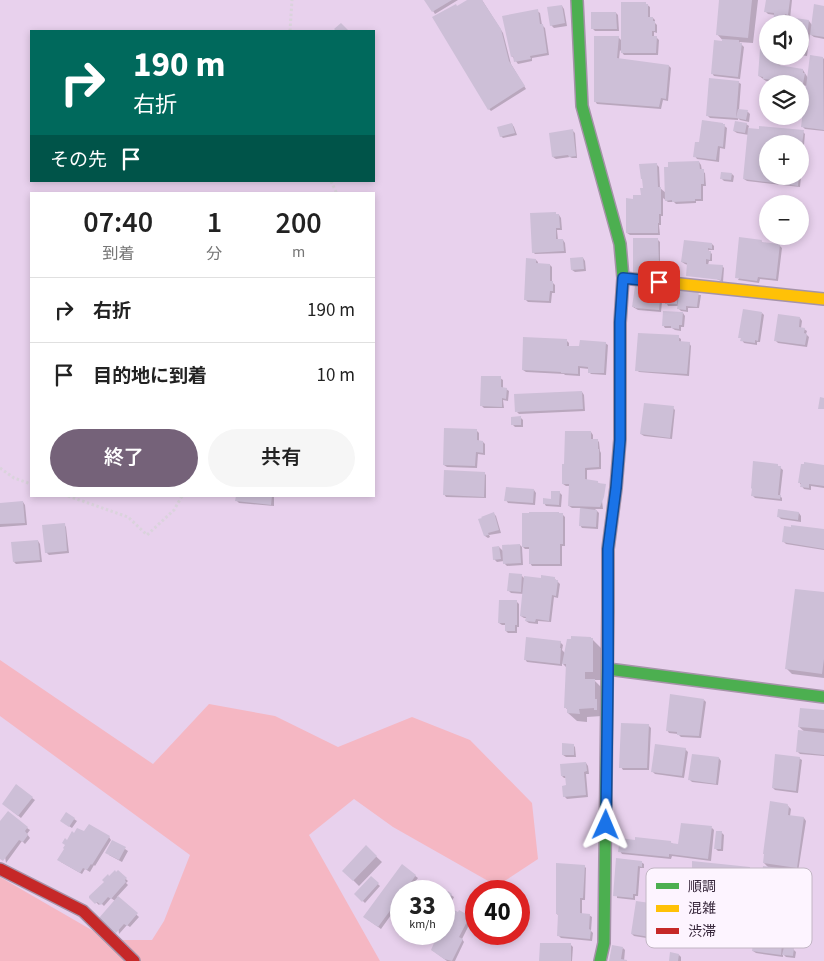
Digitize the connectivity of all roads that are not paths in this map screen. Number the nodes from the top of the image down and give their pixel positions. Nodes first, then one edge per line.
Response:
1 (577, 0) edge
2 (623, 278) junction
3 (824, 298) edge
4 (608, 669) junction
5 (824, 697) edge
6 (0, 869) edge
7 (134, 961) edge
8 (600, 961) edge

1 - 2 street
2 - 3 street
2 - 4 street
4 - 5 street
4 - 8 street
6 - 7 street

